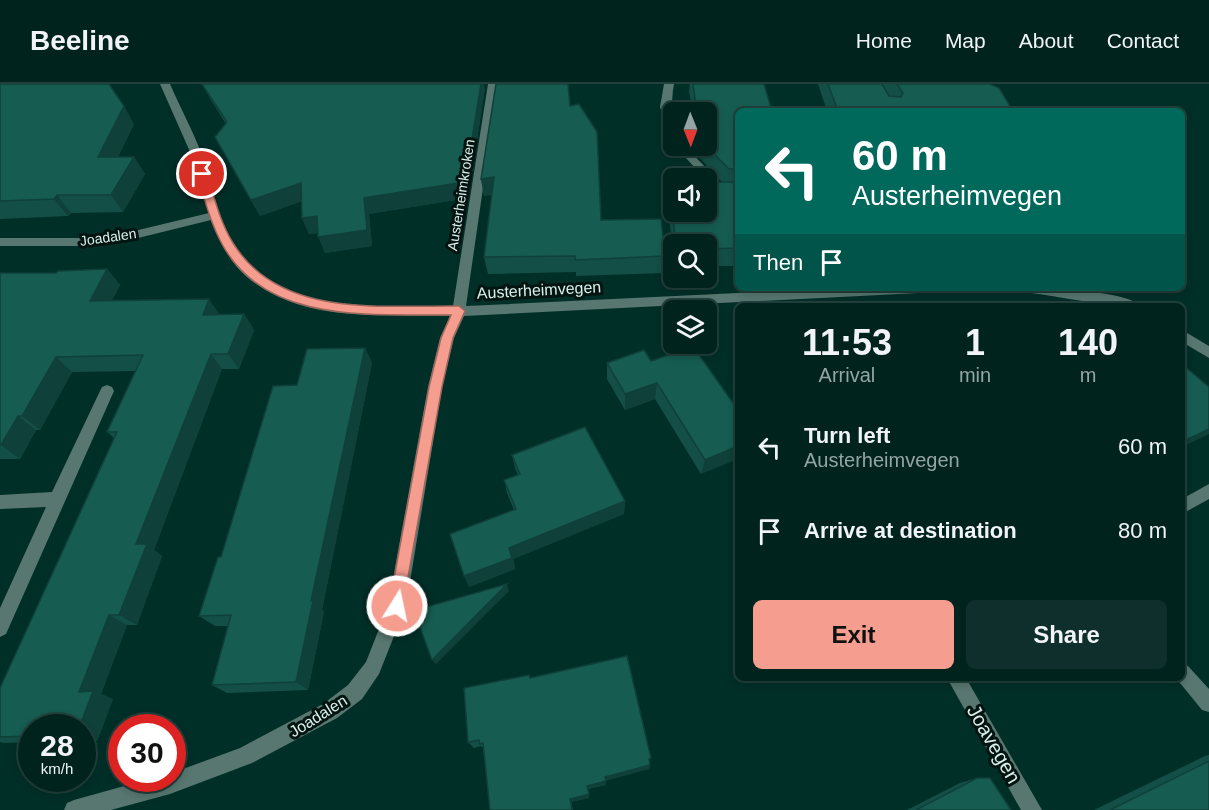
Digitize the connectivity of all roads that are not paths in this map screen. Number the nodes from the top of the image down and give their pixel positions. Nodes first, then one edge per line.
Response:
1 (166, 84) edge
2 (493, 84) edge
3 (669, 84) edge
4 (666, 102) edge
5 (689, 156) edge
6 (735, 194) edge
7 (215, 215) junction
8 (0, 242) edge
9 (806, 291) edge
10 (1049, 291) edge
11 (1121, 303) edge
12 (459, 311) junction
13 (1185, 337) edge
14 (1209, 353) edge
15 (107, 391) dead end
16 (1209, 491) edge
17 (57, 500) junction
18 (0, 502) edge
19 (1185, 505) edge
20 (0, 628) edge
21 (1185, 675) edge
22 (958, 681) edge
23 (1209, 703) edge
24 (74, 810) edge
25 (1032, 810) edge

1 - 7 street, Austerheimvegen
2 - 12 street, Austerheimkroken
3 - 4 street
5 - 6 street
7 - 8 street, Joadalen
7 - 12 street, Austerheimvegen
9 - 12 street, Austerheimvegen
10 - 11 street
12 - 24 street, Joadalen
13 - 14 street
15 - 17 street
16 - 19 street
17 - 18 street
17 - 20 street
21 - 23 street
22 - 25 street, Joavegen

